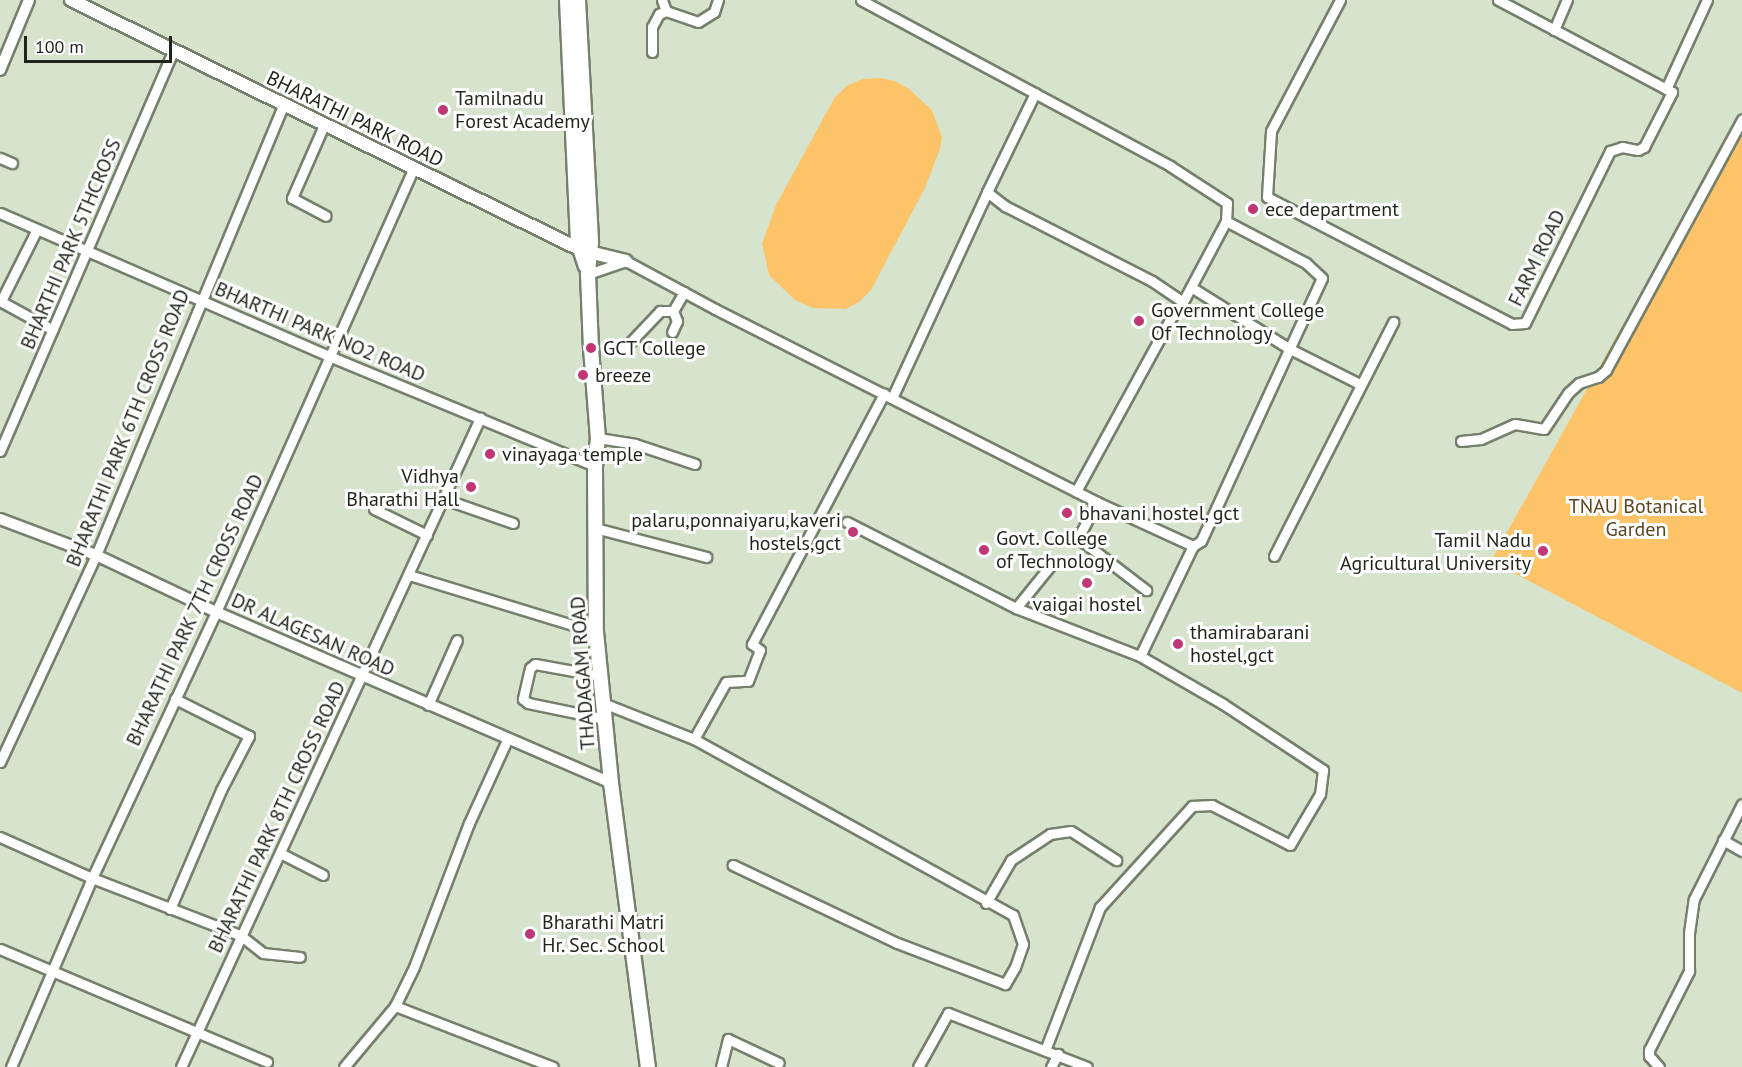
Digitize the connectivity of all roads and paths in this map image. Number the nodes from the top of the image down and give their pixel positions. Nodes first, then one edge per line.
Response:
1 (29, 0) edge
2 (71, 0) edge
3 (567, 0) edge
4 (578, 0) edge
5 (662, 0) edge
6 (718, 0) edge
7 (861, 0) edge
8 (1340, 0) edge
9 (1498, 0) edge
10 (1567, 0) edge
11 (1707, 0) edge
12 (666, 10) junction
13 (1554, 30) junction
14 (173, 51) junction
15 (652, 52) dead end
16 (0, 70) edge
17 (1666, 89) junction
18 (1035, 93) junction
19 (283, 105) junction
20 (1742, 120) edge
21 (324, 125) junction
22 (0, 158) edge
23 (12, 163) dead end
24 (413, 169) junction
25 (987, 192) junction
26 (0, 213) edge
27 (326, 216) dead end
28 (1226, 221) junction
29 (37, 229) junction
30 (586, 250) junction
31 (88, 252) junction
32 (626, 261) junction
33 (588, 274) junction
34 (1191, 287) junction
35 (684, 292) junction
36 (0, 301) edge
37 (199, 301) junction
38 (1184, 302) junction
39 (673, 311) junction
40 (1393, 322) dead end
41 (53, 330) junction
42 (672, 332) dead end
43 (1290, 349) junction
44 (622, 350) dead end
45 (329, 357) junction
46 (1360, 384) junction
47 (888, 396) junction
48 (480, 418) junction
49 (598, 438) junction
50 (1461, 441) dead end
51 (0, 452) edge
52 (695, 464) dead end
53 (595, 465) junction
54 (1076, 491) junction
55 (444, 499) junction
56 (1097, 502) junction
57 (374, 509) dead end
58 (0, 519) edge
59 (847, 522) dead end
60 (513, 523) dead end
61 (595, 528) junction
62 (427, 535) junction
63 (1193, 546) junction
64 (96, 555) junction
65 (1274, 556) dead end
66 (706, 557) dead end
67 (1054, 561) dead end
68 (409, 575) junction
69 (1146, 590) dead end
70 (1016, 608) junction
71 (216, 612) junction
72 (596, 632) junction
73 (457, 640) dead end
74 (1140, 656) junction
75 (364, 676) junction
76 (601, 676) junction
77 (175, 699) junction
78 (603, 703) junction
79 (428, 705) junction
80 (605, 719) junction
81 (694, 739) junction
82 (507, 740) junction
83 (0, 762) edge
84 (611, 783) junction
85 (1742, 804) edge
86 (0, 837) edge
87 (1723, 840) junction
88 (1742, 851) edge
89 (280, 853) junction
90 (1116, 860) dead end
91 (733, 865) dead end
92 (323, 875) dead end
93 (92, 878) junction
94 (986, 903) junction
95 (170, 909) junction
96 (240, 935) junction
97 (0, 949) edge
98 (300, 957) dead end
99 (52, 973) junction
100 (395, 1006) junction
101 (196, 1033) junction
102 (1045, 1050) junction
103 (1058, 1054) junction
104 (267, 1062) dead end
105 (781, 1066) edge
106 (12, 1067) edge
107 (181, 1067) edge
108 (344, 1067) edge
109 (553, 1067) edge
110 (648, 1067) edge
111 (721, 1067) edge
112 (918, 1067) edge
113 (1051, 1067) edge
114 (1087, 1067) edge
115 (1659, 1067) edge

1 - 16 street
2 - 14 main road, BHARATHI PARK ROAD
3 - 30 main road, THADAGAM ROAD
4 - 30 main road, THADAGAM ROAD
5 - 12 street
6 - 12 street
7 - 18 street
8 - 17 street, FARM ROAD
9 - 13 street
10 - 13 street
11 - 17 street
12 - 15 street
13 - 17 street
14 - 19 main road, BHARATHI PARK ROAD
14 - 31 street, BHARTHI PARK 5THCROSS
18 - 25 street
18 - 28 street
19 - 21 main road, BHARATHI PARK ROAD
19 - 37 street, BHARATHI PARK 6TH CROSS ROAD
20 - 50 street
21 - 24 main road, BHARATHI PARK ROAD
21 - 27 street
22 - 23 street
24 - 30 main road, BHARATHI PARK ROAD
24 - 45 street, BHARATHI PARK 7TH CROSS ROAD
25 - 38 street
25 - 47 street
26 - 29 street, BHARTHI PARK NO2 ROAD
28 - 34 street
28 - 43 street
29 - 31 street, BHARTHI PARK NO2 ROAD
29 - 36 street
30 - 32 main road, BHARATHI PARK ROAD
30 - 33 main road, THADAGAM ROAD
31 - 37 street, BHARTHI PARK NO2 ROAD
31 - 41 street, BHARTHI PARK 5THCROSS
32 - 33 street
32 - 35 street
33 - 49 main road, THADAGAM ROAD
34 - 38 street
34 - 43 street
35 - 39 street
35 - 47 street
36 - 41 street
37 - 45 street, BHARTHI PARK NO2 ROAD
37 - 64 street, BHARATHI PARK 6TH CROSS ROAD
38 - 54 street
39 - 42 street
39 - 44 street
40 - 46 street
41 - 51 street, BHARTHI PARK 5THCROSS
43 - 46 street
43 - 63 street
45 - 48 street, BHARTHI PARK NO2 ROAD
45 - 71 street, BHARATHI PARK 7TH CROSS ROAD
46 - 65 street
47 - 54 street
47 - 81 street
48 - 53 street, BHARTHI PARK NO2 ROAD
48 - 55 street, BHARATHI PARK 8TH CROSS ROAD
49 - 52 street
49 - 53 main road, THADAGAM ROAD
53 - 61 main road, THADAGAM ROAD
54 - 56 street
55 - 60 street
55 - 62 street, BHARATHI PARK 8TH CROSS ROAD
56 - 63 street
56 - 69 street
57 - 62 street
58 - 64 street, DR ALAGESAN ROAD
59 - 70 street
61 - 66 street
61 - 72 main road, THADAGAM ROAD
62 - 68 street, BHARATHI PARK 8TH CROSS ROAD
63 - 74 street
64 - 71 street, DR ALAGESAN ROAD
64 - 83 street, BHARATHI PARK 6TH CROSS ROAD
67 - 70 street
68 - 72 street
68 - 75 street, BHARATHI PARK 8TH CROSS ROAD
70 - 74 street
71 - 75 street, DR ALAGESAN ROAD
71 - 77 street, BHARATHI PARK 7TH CROSS ROAD
72 - 76 main road, THADAGAM ROAD
73 - 79 street
74 - 102 street
75 - 79 street, DR ALAGESAN ROAD
75 - 89 street, BHARATHI PARK 8TH CROSS ROAD
76 - 78 main road, THADAGAM ROAD
76 - 80 street
77 - 93 street, BHARATHI PARK 7TH CROSS ROAD
77 - 95 street
78 - 80 main road, THADAGAM ROAD
78 - 81 street
79 - 82 street, DR ALAGESAN ROAD
80 - 84 main road, THADAGAM ROAD
81 - 94 street
82 - 84 street, DR ALAGESAN ROAD
82 - 100 street
84 - 110 main road, THADAGAM ROAD
85 - 87 street
86 - 93 street
87 - 88 street
87 - 115 street
89 - 92 street
89 - 96 street, BHARATHI PARK 8TH CROSS ROAD
90 - 94 street
91 - 94 street
93 - 95 street
93 - 99 street, BHARATHI PARK 7TH CROSS ROAD
95 - 96 street
96 - 98 street
96 - 101 street, BHARATHI PARK 8TH CROSS ROAD
97 - 99 street
99 - 101 street
99 - 106 street, BHARATHI PARK 7TH CROSS ROAD
100 - 108 street
100 - 109 street
101 - 104 street
101 - 107 street, BHARATHI PARK 8TH CROSS ROAD
102 - 103 street
102 - 112 street
103 - 113 street
103 - 114 street
105 - 111 street

